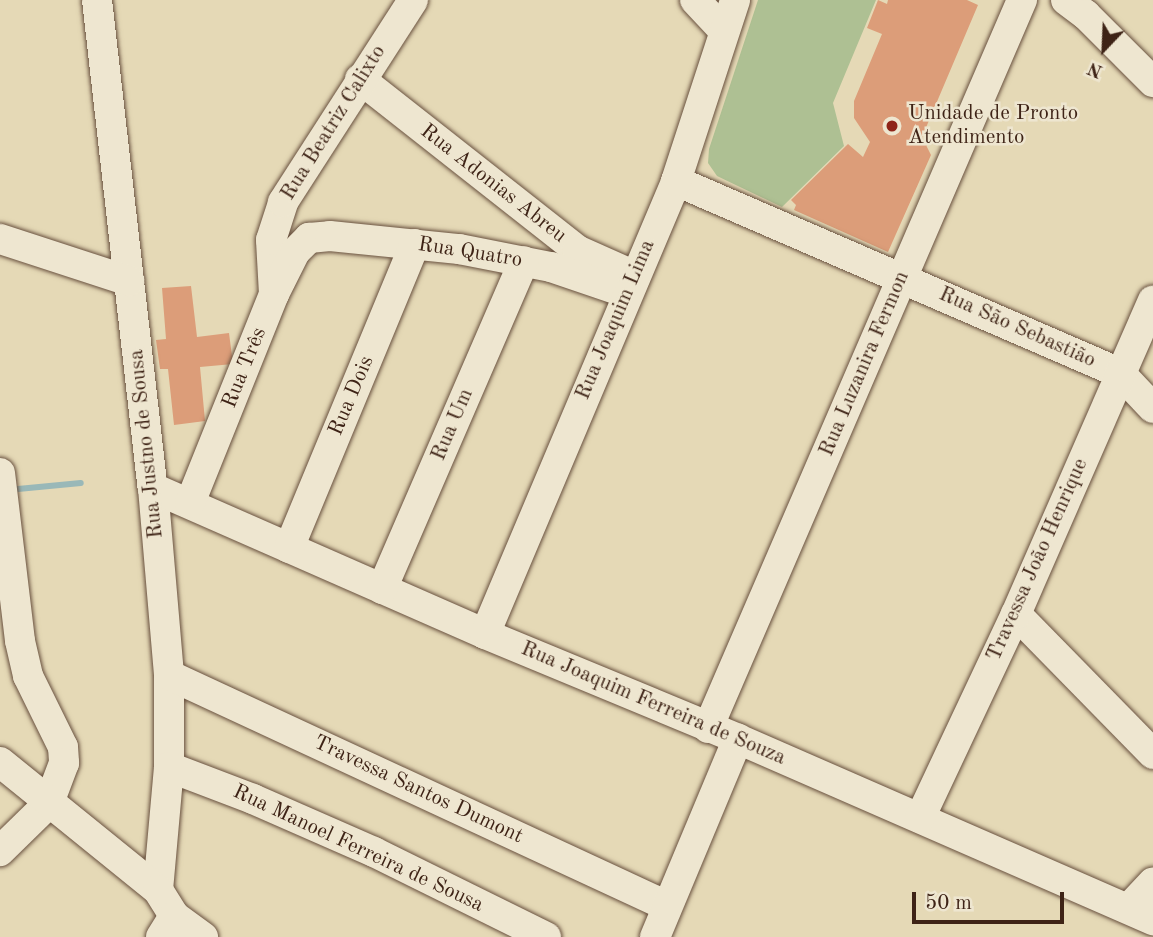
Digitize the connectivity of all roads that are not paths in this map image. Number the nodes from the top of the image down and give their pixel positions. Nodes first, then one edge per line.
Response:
1 (97, 0) edge
2 (413, 0) edge
3 (695, 0) edge
4 (735, 0) edge
5 (1022, 0) edge
6 (1087, 5) edge
7 (724, 31) junction
8 (360, 79) junction
9 (1153, 82) edge
10 (676, 181) junction
11 (309, 238) joint
12 (0, 239) edge
13 (415, 244) junction
14 (524, 261) junction
15 (902, 277) junction
16 (129, 281) junction
17 (631, 284) junction
18 (274, 294) junction
19 (1153, 301) edge
20 (1120, 373) junction
21 (1153, 408) edge
22 (0, 473) edge
23 (153, 488) junction
24 (190, 503) junction
25 (5, 541) edge
26 (289, 548) junction
27 (382, 589) junction
28 (1016, 614) junction
29 (485, 634) junction
30 (169, 674) junction
31 (708, 728) junction
32 (738, 739) junction
33 (1153, 754) edge
34 (0, 762) edge
35 (169, 767) junction
36 (49, 803) junction
37 (920, 818) junction
38 (0, 851) edge
39 (1153, 882) edge
40 (158, 890) junction
41 (667, 906) junction
42 (1141, 920) edge
43 (168, 926) edge
44 (203, 937) edge
45 (546, 937) edge
46 (655, 937) edge

1 - 16 street, Rua Justno de Sousa
2 - 8 street, Rua Beatriz Calixto
3 - 7 street
4 - 7 street, Rua Joaquim Lima
5 - 15 street, Rua Luzanira Fermon
6 - 9 street
7 - 10 street, Rua Joaquim Lima
8 - 17 street, Rua Adonias Abreu
8 - 18 street, Rua Beatriz Calixto
10 - 15 street, Rua São Sebastião
10 - 17 street, Rua Joaquim Lima
11 - 13 street, Rua Quatro
11 - 18 street, Rua Três
12 - 16 street
13 - 14 street, Rua Quatro
13 - 26 street, Rua Dois
14 - 17 street, Rua Quatro
14 - 27 street, Rua Um
15 - 20 street, Rua São Sebastião
15 - 31 street, Rua Luzanira Fermon
16 - 23 street, Rua Justno de Sousa
17 - 29 street, Rua Joaquim Lima
18 - 24 street, Rua Três
19 - 20 street, Travessa João Henrique
20 - 21 street, Rua São Sebastião
20 - 28 street, Travessa João Henrique
22 - 25 street
23 - 24 street, Rua Joaquim Ferreira de Souza
23 - 30 street, Rua Justno de Sousa
24 - 26 street, Rua Joaquim Ferreira de Souza
25 - 36 street
26 - 27 street, Rua Joaquim Ferreira de Souza
27 - 29 street, Rua Joaquim Ferreira de Souza
28 - 33 street
28 - 37 street, Travessa João Henrique
29 - 31 street, Rua Joaquim Ferreira de Souza
30 - 35 street, Rua Justno de Sousa
30 - 41 street, Travessa Santos Dumont
31 - 32 street, Rua Joaquim Ferreira de Souza
32 - 37 street, Rua Joaquim Ferreira de Souza
32 - 41 street
34 - 36 street
35 - 40 street, Rua Justno de Sousa
35 - 45 street, Rua Manoel Ferreira de Sousa
36 - 38 street
36 - 40 street
37 - 42 street, Rua Joaquim Ferreira de Souza
39 - 42 street
40 - 43 street
41 - 46 street
43 - 44 street

